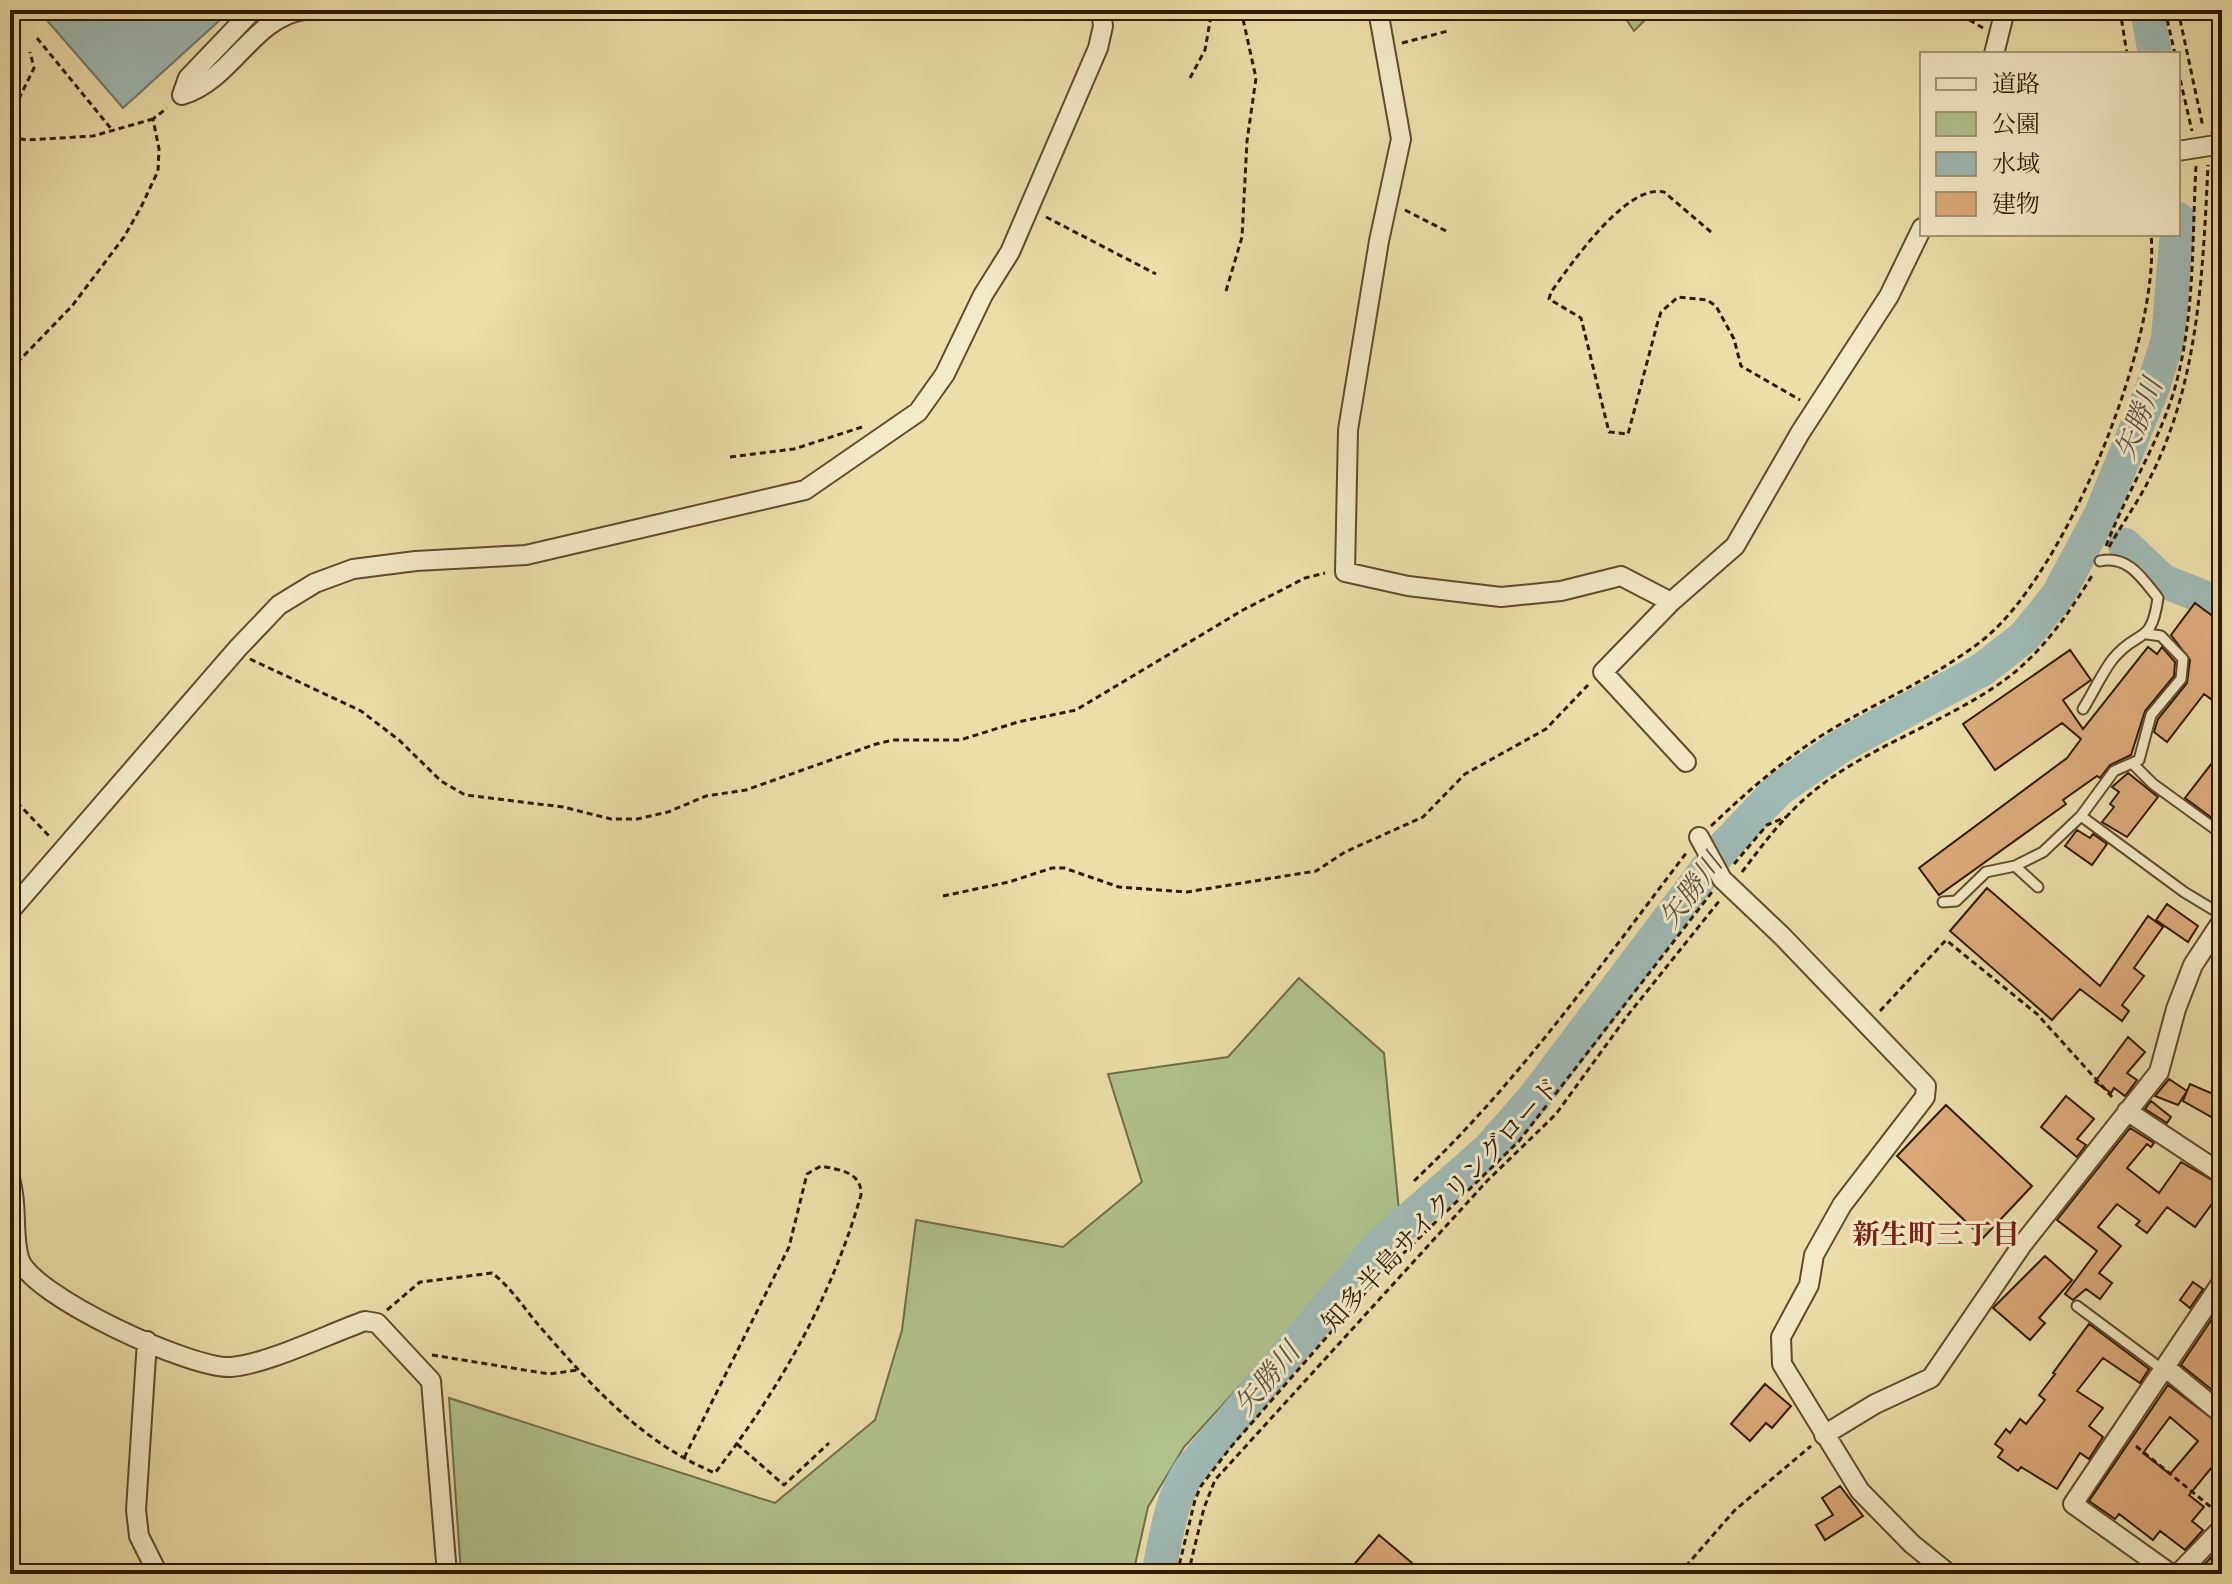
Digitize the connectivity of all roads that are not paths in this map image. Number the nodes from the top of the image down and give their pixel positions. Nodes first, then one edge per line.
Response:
1 (253, 10) edge
2 (304, 10) edge
3 (1101, 10) edge
4 (1378, 10) edge
5 (2005, 10) edge
6 (1996, 46) edge
7 (1920, 232) edge
8 (2100, 561) road end
9 (1671, 602) junction
10 (2147, 634) junction
11 (2083, 709) dead end
12 (1686, 762) dead end
13 (2133, 764) junction
14 (2081, 816) junction
15 (2222, 834) edge
16 (1699, 837) road end
17 (2015, 866) junction
18 (2038, 887) dead end
19 (1943, 902) dead end
20 (10, 911) edge
21 (2222, 915) edge
22 (2222, 921) edge
23 (2127, 1111) junction
24 (2222, 1174) edge
25 (10, 1179) edge
26 (2222, 1282) edge
27 (2077, 1306) dead end
28 (147, 1341) junction
29 (2164, 1368) junction
30 (2222, 1414) edge
31 (1824, 1435) junction
32 (2222, 1528) edge
33 (158, 1574) edge
34 (447, 1574) edge
35 (1949, 1574) edge
36 (2171, 1574) edge
37 (2178, 1574) edge

1 - 2 street
3 - 20 street
4 - 9 street
5 - 6 street
7 - 9 street
8 - 10 lane
9 - 12 street
10 - 11 lane
10 - 13 lane
13 - 14 lane
13 - 15 lane
14 - 17 lane
14 - 21 lane
16 - 31 street
17 - 18 lane
17 - 19 lane
22 - 23 street
23 - 24 street
23 - 31 street
25 - 28 street
26 - 29 street
27 - 29 lane
28 - 33 street
28 - 34 street
29 - 30 street
29 - 36 street
31 - 35 street
32 - 37 street

